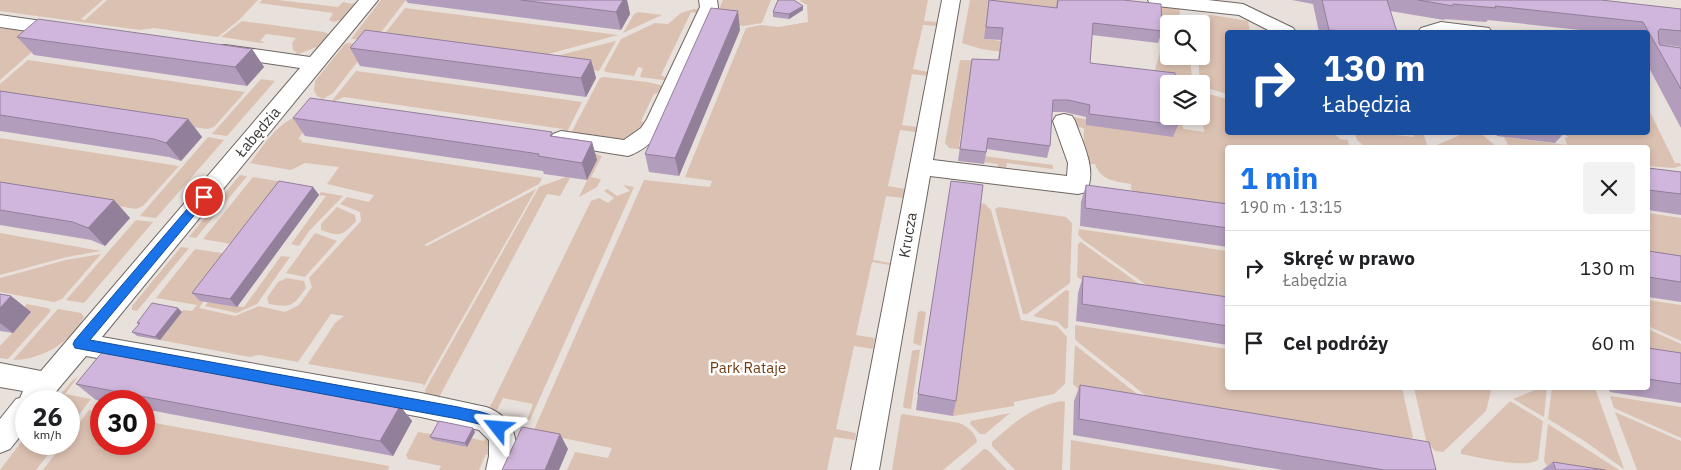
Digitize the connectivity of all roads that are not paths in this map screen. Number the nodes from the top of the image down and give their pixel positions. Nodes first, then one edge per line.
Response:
1 (369, 0) edge
2 (708, 0) edge
3 (951, 0) edge
4 (1157, 0) edge
5 (0, 21) edge
6 (1282, 30) edge
7 (1434, 30) edge
8 (1462, 30) edge
9 (85, 33) edge
10 (208, 49) edge
11 (315, 64) junction
12 (285, 100) junction
13 (307, 103) edge
14 (1064, 120) dead end
15 (545, 137) edge
16 (921, 166) junction
17 (80, 344) junction
18 (0, 375) edge
19 (32, 390) edge
20 (42, 390) edge
21 (15, 422) edge
22 (0, 440) edge
23 (500, 470) edge
24 (865, 470) edge

1 - 11 street, Łabędzia
2 - 15 street
3 - 16 street, Krucza
4 - 6 street
5 - 9 street
7 - 8 street
10 - 11 street
11 - 12 street, Łabędzia
12 - 13 street
12 - 17 street, Łabędzia
14 - 16 street
16 - 24 street, Krucza
17 - 20 street, Łabędzia
17 - 23 street
18 - 19 street
21 - 22 street

